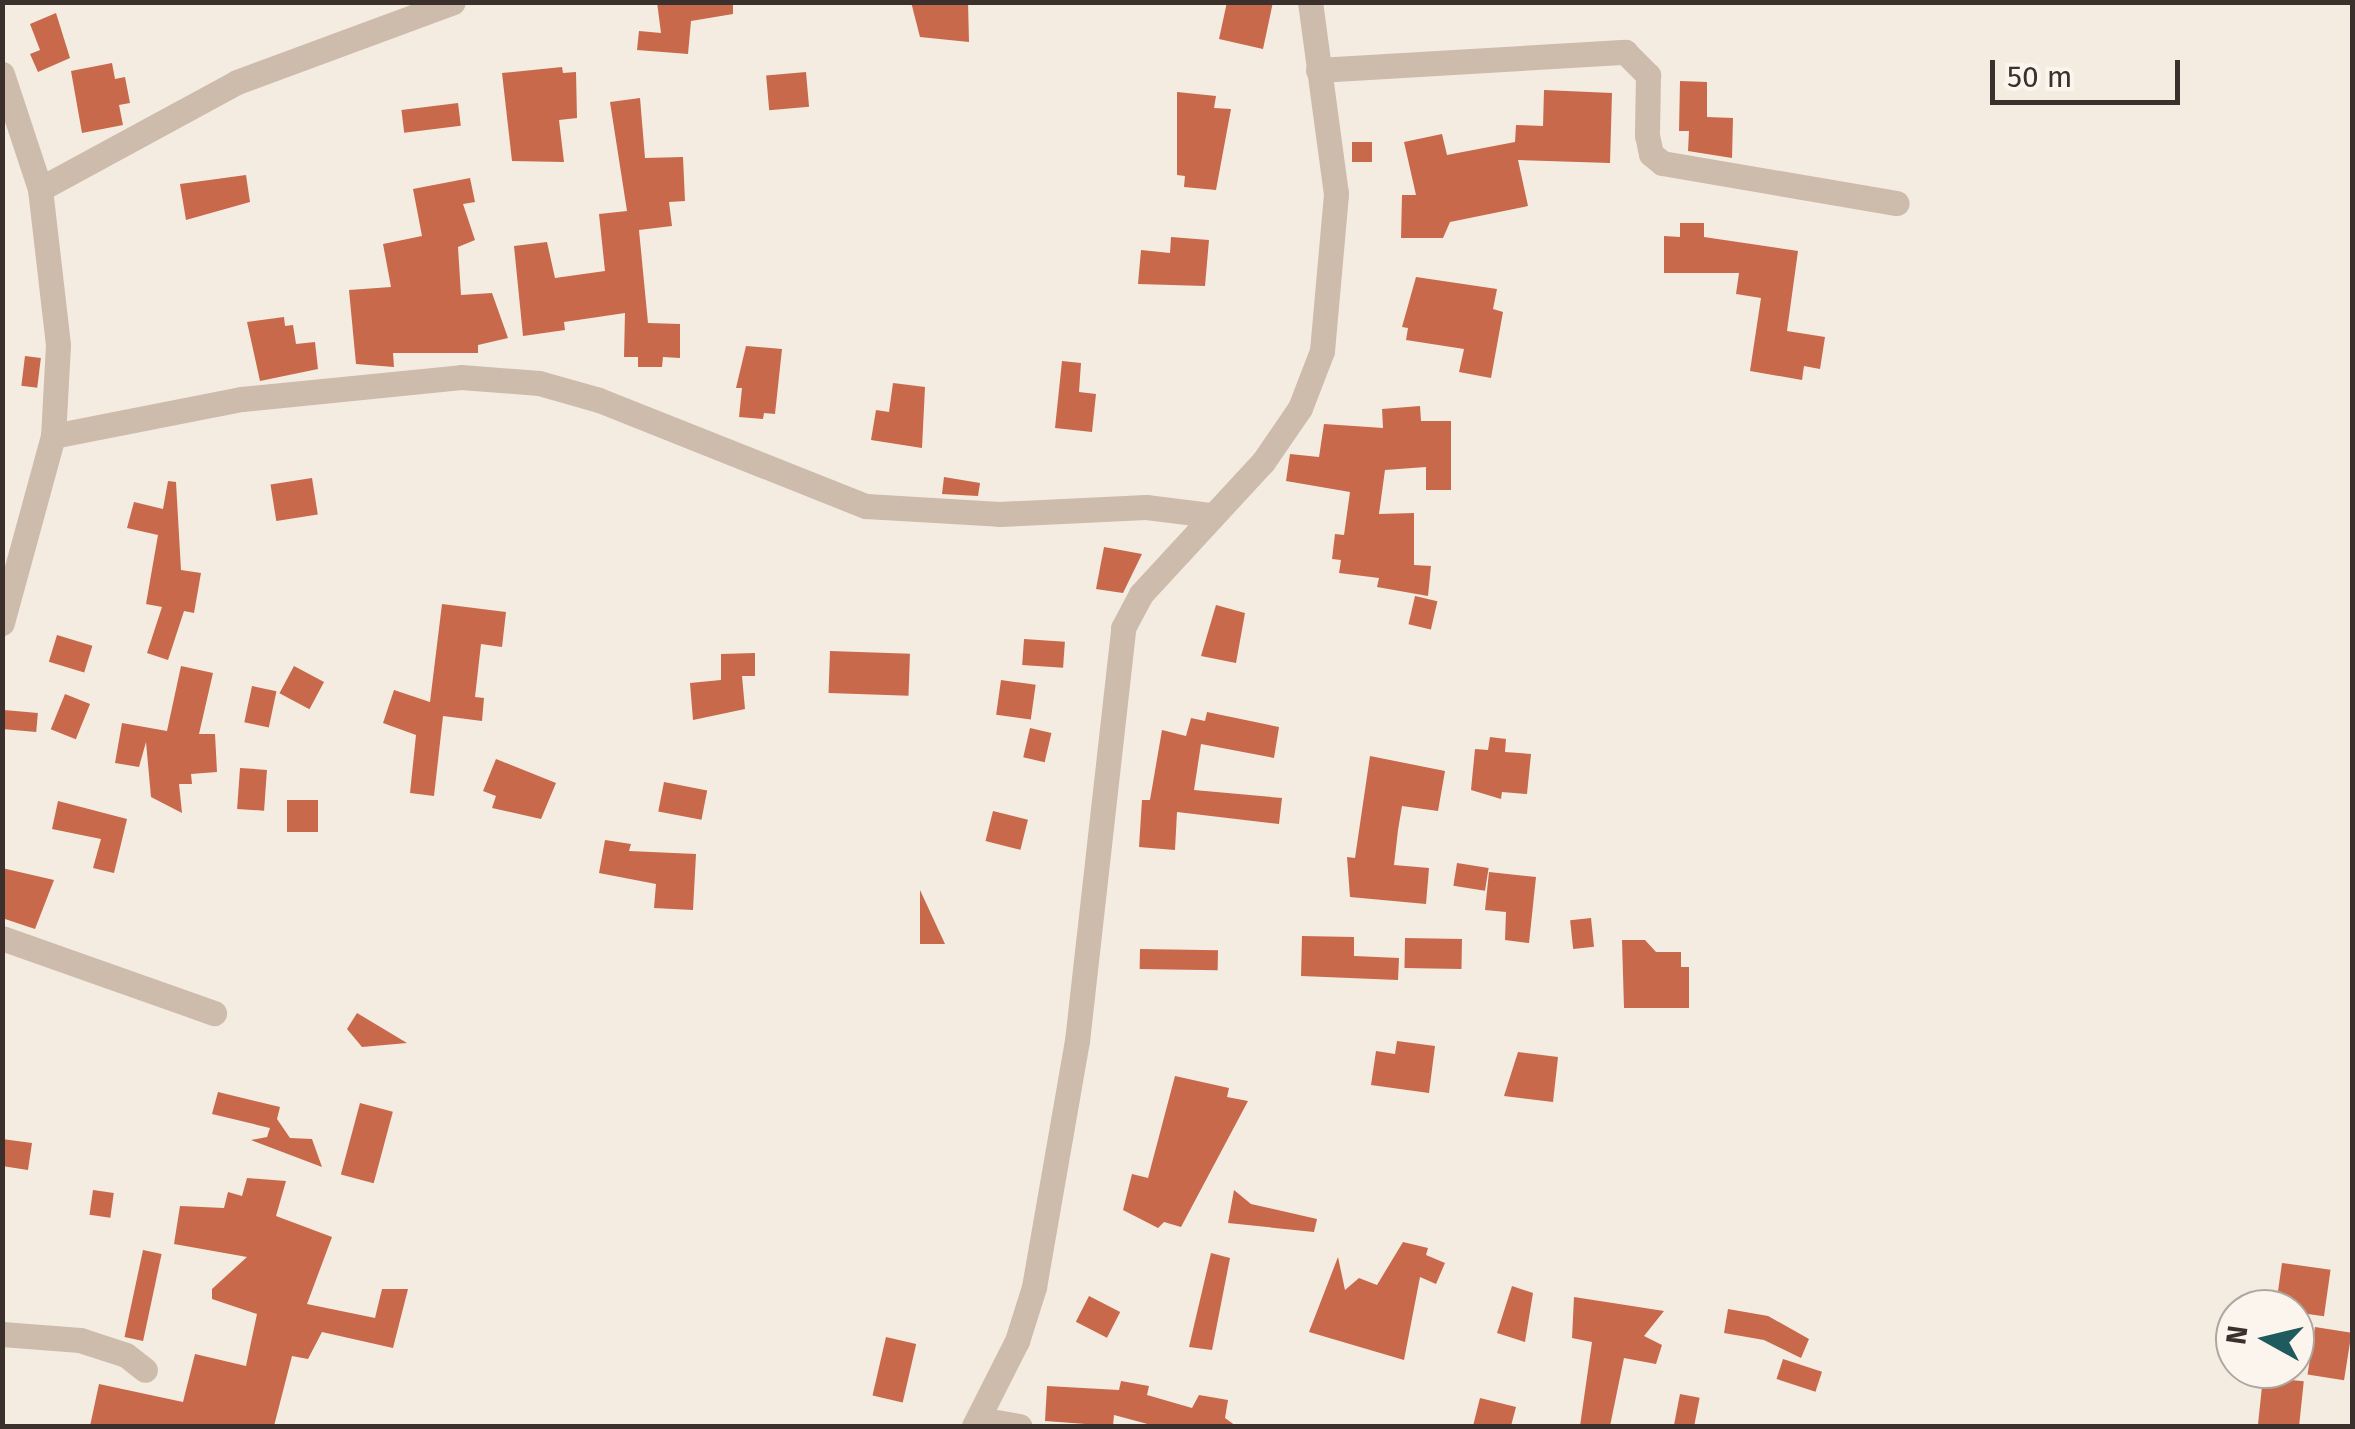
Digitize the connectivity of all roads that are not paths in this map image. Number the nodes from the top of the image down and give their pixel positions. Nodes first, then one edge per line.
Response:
1 (453, 2) edge
2 (1310, 2) edge
3 (1318, 70) junction
4 (2, 74) edge
5 (40, 189) junction
6 (1897, 202) dead end
7 (53, 436) junction
8 (1210, 515) junction
9 (2, 624) edge
10 (2, 938) edge
11 (214, 1013) dead end
12 (2, 1334) edge
13 (145, 1370) dead end
14 (977, 1423) edge
15 (1020, 1426) edge

1 - 5 street
2 - 3 street
3 - 6 street
3 - 8 street
4 - 5 street
5 - 7 street
7 - 8 street
7 - 9 street
8 - 14 street
10 - 11 street
12 - 13 street
14 - 15 street

